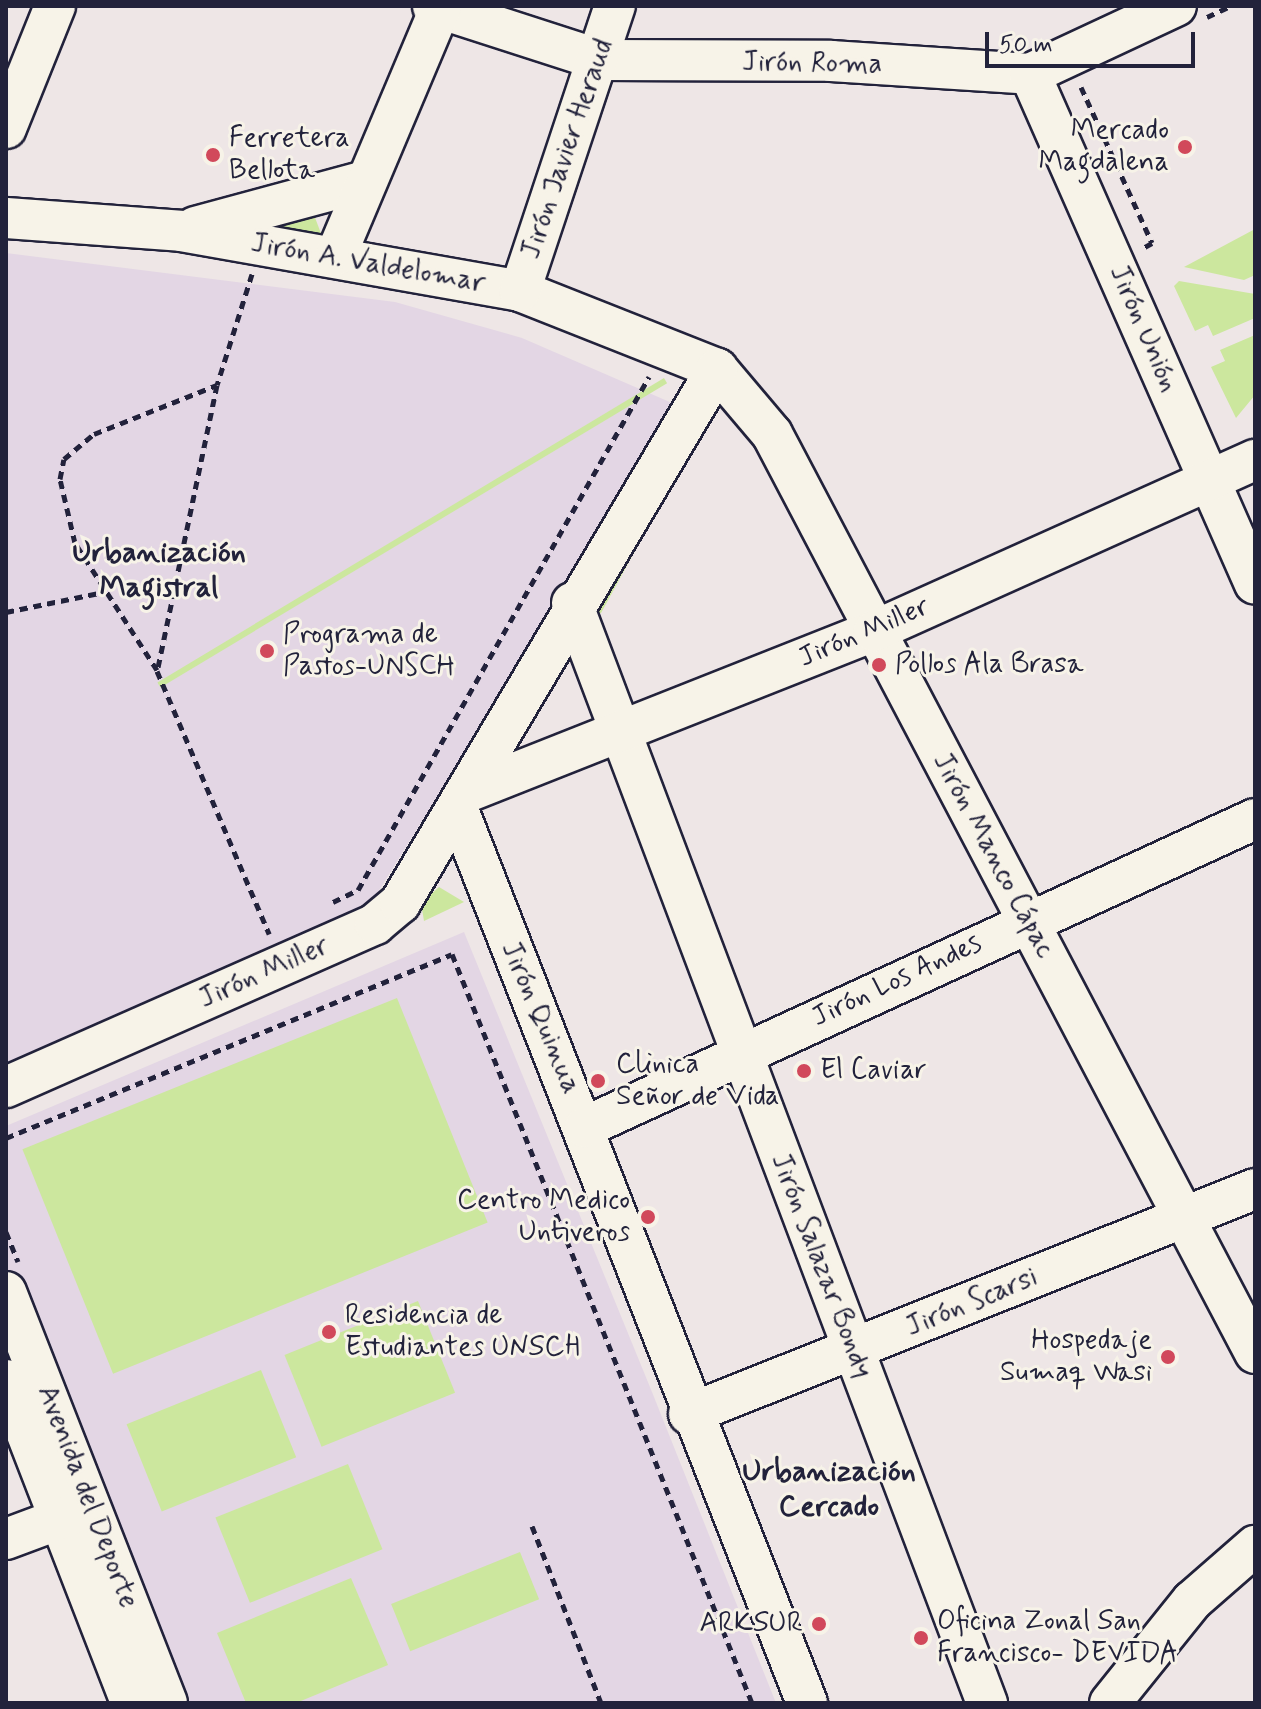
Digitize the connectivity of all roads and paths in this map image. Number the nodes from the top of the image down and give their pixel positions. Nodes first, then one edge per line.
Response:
1 (55, 6) edge
2 (615, 6) edge
3 (1231, 6) edge
4 (438, 7) edge
5 (1190, 12) edge
6 (600, 60) junction
7 (1030, 74) junction
8 (1077, 77) dead end
9 (6, 128) edge
10 (365, 181) junction
11 (6, 218) edge
12 (181, 231) junction
13 (253, 243) junction
14 (336, 255) junction
15 (1148, 263) dead end
16 (520, 291) junction
17 (667, 347) junction
18 (717, 369) junction
19 (217, 385) junction
20 (1255, 460) edge
21 (1205, 484) junction
22 (1255, 584) edge
23 (104, 592) junction
24 (572, 603) junction
25 (6, 612) edge
26 (874, 631) junction
27 (157, 671) junction
28 (619, 731) junction
29 (462, 801) junction
30 (1255, 819) edge
31 (423, 861) junction
32 (491, 901) junction
33 (320, 909) dead end
34 (1028, 922) junction
35 (282, 928) dead end
36 (738, 1054) junction
37 (6, 1087) edge
38 (585, 1127) junction
39 (6, 1138) edge
40 (1255, 1189) edge
41 (1182, 1218) junction
42 (6, 1292) edge
43 (854, 1350) junction
44 (1255, 1353) edge
45 (6, 1380) edge
46 (689, 1414) junction
47 (71, 1501) junction
48 (6, 1512) edge
49 (532, 1526) dead end
50 (6, 1539) edge
51 (1255, 1546) edge
52 (131, 1703) edge
53 (167, 1703) edge
54 (601, 1703) edge
55 (752, 1703) edge
56 (807, 1703) edge
57 (987, 1703) edge
58 (1110, 1703) edge

1 - 9 street
2 - 6 street, Jirón Javier Heraud
3 - 5 path
4 - 6 street, Jirón Roma
4 - 10 street
5 - 7 street, Jirón Roma
6 - 7 street, Jirón Roma
6 - 16 street, Jirón Javier Heraud
7 - 21 street, Jirón Unión
8 - 15 path
10 - 12 street
10 - 14 street
11 - 12 street, Jirón A. Valdelomar
12 - 13 street, Jirón A. Valdelomar
13 - 14 street, Jirón A. Valdelomar
13 - 19 path
14 - 16 street, Jirón A. Valdelomar
16 - 17 street, Jirón A. Valdelomar
17 - 18 street, Jirón A. Valdelomar
17 - 33 path
18 - 24 street
18 - 26 street, Jirón Manco Cápac
19 - 23 path
19 - 27 path
20 - 21 street, Jirón Miller
21 - 22 street, Jirón Unión
21 - 26 street, Jirón Miller
23 - 25 path
23 - 27 path
24 - 28 street, Jirón Salazar Bondy
24 - 29 street
26 - 28 street, Jirón Miller
26 - 34 street, Jirón Manco Cápac
27 - 35 path
28 - 29 street, Jirón Miller
28 - 36 street, Jirón Salazar Bondy
29 - 31 street, Jirón Miller
29 - 32 street, Jirón Quinua
30 - 34 street, Jirón Los Andes
31 - 32 street
31 - 37 street, Jirón Miller
32 - 38 street, Jirón Quinua
34 - 36 street, Jirón Los Andes
34 - 41 street, Jirón Manco Cápac
36 - 38 street, Jirón Los Andes
36 - 43 street, Jirón Salazar Bondy
38 - 46 street, Jirón Quinua
39 - 55 path
40 - 41 street, Jirón Scarsi
41 - 43 street, Jirón Scarsi
41 - 44 street, Jirón Manco Cápac
42 - 47 street, Avenida del Deporte
43 - 46 street, Jirón Scarsi
43 - 57 street, Jirón Salazar Bondy
45 - 47 street, Avenida del Deporte
46 - 56 street, Jirón Quinua
47 - 48 street
47 - 50 street
47 - 52 street, Avenida del Deporte
47 - 53 street, Avenida del Deporte
49 - 54 path
51 - 58 street

